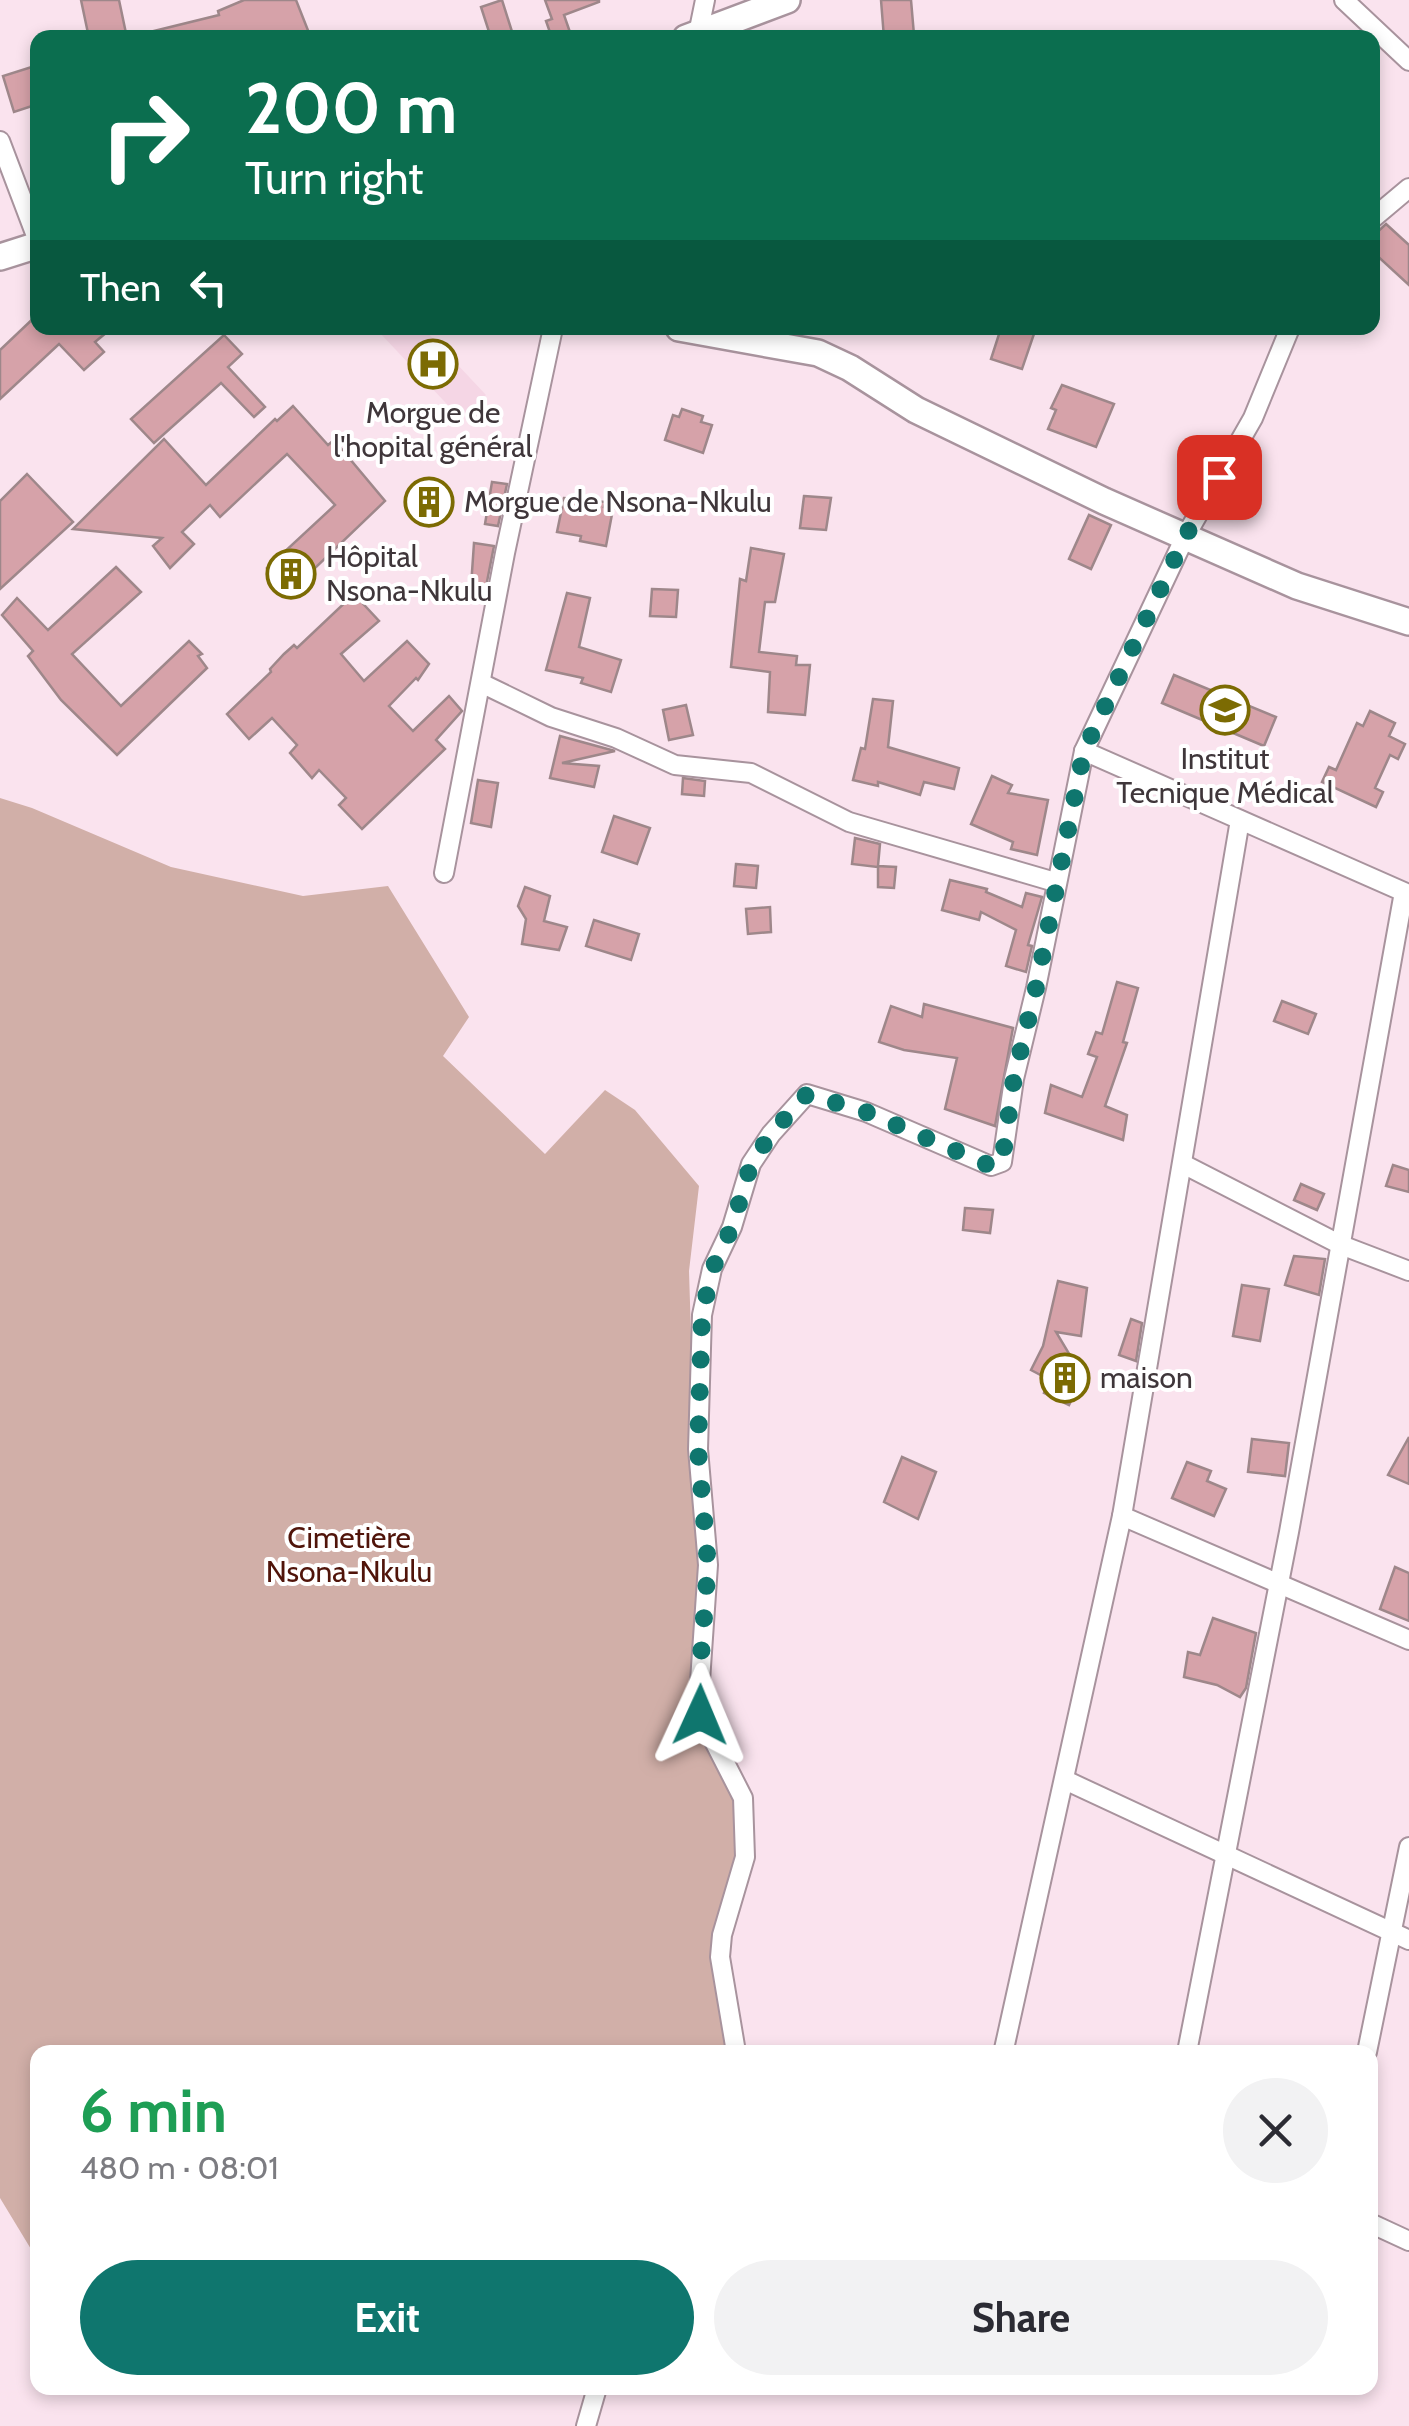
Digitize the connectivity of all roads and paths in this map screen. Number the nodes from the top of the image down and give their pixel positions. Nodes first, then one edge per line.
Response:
1 (704, 0) edge
2 (787, 0) edge
3 (1344, 0) edge
4 (694, 30) edge
5 (708, 30) edge
6 (1376, 30) edge
7 (1380, 34) edge
8 (1409, 61) edge
9 (0, 141) edge
10 (1409, 188) edge
11 (1380, 212) edge
12 (30, 221) edge
13 (30, 245) edge
14 (0, 257) edge
15 (552, 335) edge
16 (719, 335) edge
17 (1287, 335) edge
18 (1185, 537) junction
19 (1409, 622) edge
20 (480, 683) junction
21 (1084, 751) junction
22 (1240, 820) junction
23 (444, 873) dead end
24 (1056, 882) junction
25 (1407, 889) edge
26 (1183, 1164) junction
27 (1341, 1244) junction
28 (1409, 1272) edge
29 (1122, 1516) junction
30 (1279, 1584) junction
31 (1409, 1640) edge
32 (1065, 1780) junction
33 (1409, 1847) edge
34 (1224, 1854) junction
35 (1391, 1932) junction
36 (1409, 1940) edge
37 (735, 2045) edge
38 (1005, 2045) edge
39 (1188, 2045) edge
40 (1368, 2045) edge
41 (1378, 2227) edge
42 (1409, 2241) edge
43 (595, 2395) edge
44 (586, 2426) edge

1 - 4 street
2 - 5 street
3 - 6 street
7 - 8 street
9 - 12 street
10 - 11 street
13 - 14 street
15 - 20 street
16 - 18 street
17 - 18 street
18 - 19 street
18 - 21 street
20 - 23 street
20 - 24 street
21 - 22 street
21 - 24 street
22 - 25 street
22 - 26 street
24 - 37 street
25 - 27 street
26 - 27 street
26 - 29 street
27 - 28 street
27 - 30 street
29 - 30 street
29 - 32 street
30 - 31 street
30 - 34 street
32 - 34 street
32 - 38 street
33 - 35 street
34 - 35 street
34 - 39 street
35 - 36 street
35 - 40 street
41 - 42 street
43 - 44 street

